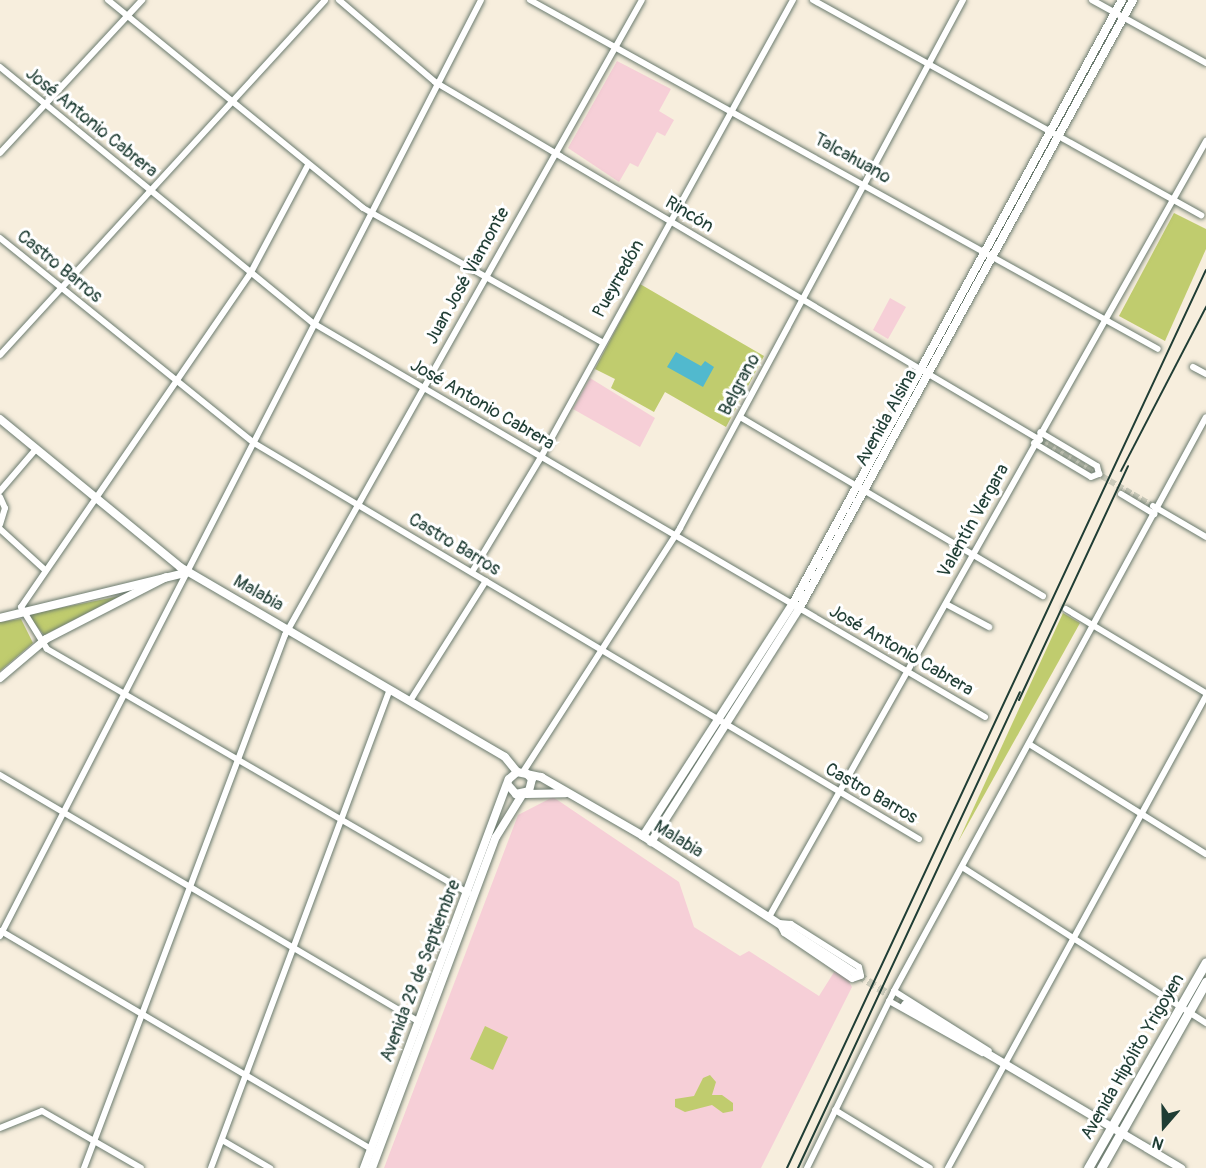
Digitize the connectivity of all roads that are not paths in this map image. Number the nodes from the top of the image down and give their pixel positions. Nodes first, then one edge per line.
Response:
1 (108, 0) edge
2 (142, 0) edge
3 (325, 0) edge
4 (339, 0) edge
5 (481, 0) edge
6 (530, 0) edge
7 (642, 0) edge
8 (793, 0) edge
9 (813, 0) edge
10 (963, 0) edge
11 (1092, 0) edge
12 (1122, 0) edge
13 (1133, 0) edge
14 (1120, 15) junction
15 (127, 16) junction
16 (616, 46) junction
17 (929, 62) junction
18 (1206, 63) edge
19 (0, 67) edge
20 (435, 82) junction
21 (233, 101) junction
22 (45, 104) junction
23 (731, 110) junction
24 (1055, 133) junction
25 (1206, 141) edge
26 (0, 153) edge
27 (554, 153) junction
28 (308, 165) junction
29 (865, 183) junction
30 (151, 191) junction
31 (1172, 200) junction
32 (369, 212) junction
33 (1200, 215) dead end
34 (668, 221) junction
35 (0, 238) edge
36 (990, 253) junction
37 (250, 274) junction
38 (485, 276) junction
39 (62, 288) junction
40 (802, 300) junction
41 (1106, 320) junction
42 (313, 323) junction
43 (602, 342) junction
44 (1158, 349) dead end
45 (0, 354) edge
46 (1193, 367) dead end
47 (925, 373) junction
48 (1206, 374) edge
49 (175, 381) junction
50 (423, 388) junction
51 (740, 417) junction
52 (1206, 417) edge
53 (0, 419) edge
54 (1037, 438) junction
55 (254, 443) junction
56 (36, 449) junction
57 (541, 457) junction
58 (861, 490) junction
59 (0, 491) edge
60 (1120, 494) dead end
61 (93, 496) junction
62 (0, 497) edge
63 (360, 506) junction
64 (1154, 510) junction
65 (0, 524) edge
66 (0, 529) edge
67 (675, 537) junction
68 (1206, 537) edge
69 (972, 556) junction
70 (44, 569) junction
71 (188, 572) junction
72 (471, 572) junction
73 (166, 577) junction
74 (486, 581) junction
75 (1043, 596) dead end
76 (946, 604) junction
77 (796, 607) junction
78 (1066, 609) dead end
79 (23, 613) junction
80 (0, 618) edge
81 (1094, 625) junction
82 (990, 627) dead end
83 (288, 630) junction
84 (41, 643) junction
85 (600, 651) junction
86 (908, 672) junction
87 (0, 678) edge
88 (390, 690) junction
89 (1206, 694) edge
90 (125, 695) junction
91 (410, 701) junction
92 (985, 717) dead end
93 (722, 724) junction
94 (1029, 744) junction
95 (237, 759) junction
96 (522, 772) junction
97 (0, 775) edge
98 (509, 786) junction
99 (839, 793) junction
100 (524, 794) junction
101 (568, 794) junction
102 (64, 813) junction
103 (1141, 813) junction
104 (341, 817) junction
105 (642, 836) junction
106 (919, 839) dead end
107 (651, 842) junction
108 (1206, 854) edge
109 (962, 867) junction
110 (188, 886) junction
111 (471, 894) junction
112 (769, 917) junction
113 (779, 923) junction
114 (1, 933) edge
115 (1072, 936) junction
116 (293, 947) junction
117 (1206, 962) edge
118 (858, 975) tunnel mouth
119 (1206, 982) edge
120 (894, 991) junction
121 (889, 1001) junction
122 (905, 1005) tunnel mouth
123 (1185, 1010) junction
124 (142, 1015) junction
125 (423, 1023) junction
126 (1206, 1023) edge
127 (994, 1056) junction
128 (1005, 1063) junction
129 (246, 1074) junction
130 (835, 1110) junction
131 (1112, 1126) junction
132 (0, 1128) edge
133 (1122, 1132) junction
134 (222, 1140) junction
135 (94, 1141) junction
136 (375, 1152) junction
137 (84, 1168) edge
138 (141, 1168) edge
139 (211, 1168) edge
140 (270, 1168) edge
141 (364, 1168) edge
142 (372, 1168) edge
143 (807, 1168) edge
144 (930, 1168) edge
145 (948, 1168) edge
146 (1088, 1168) edge
147 (1101, 1168) edge
148 (1181, 1168) edge

1 - 15 street
2 - 15 street
3 - 21 street
4 - 20 street, Rincón
5 - 20 street
6 - 16 street, Talcahuano
7 - 16 street, Juan José Viamonte
8 - 23 street, Pueyrredón
9 - 17 street
10 - 17 street, Belgrano
11 - 14 street
12 - 14 main road, Avenida Alsina
13 - 14 main road, Avenida Alsina
14 - 18 street
14 - 24 main road, Avenida Alsina
15 - 21 street
15 - 22 street
16 - 23 street, Talcahuano
16 - 27 street, Juan José Viamonte
17 - 24 street
17 - 29 street, Belgrano
19 - 22 street, José Antonio Cabrera
20 - 27 street, Rincón
20 - 32 street
21 - 28 street
21 - 30 street
22 - 26 street
22 - 30 street, José Antonio Cabrera
23 - 29 street, Talcahuano
23 - 34 street, Pueyrredón
24 - 31 street
24 - 36 main road, Avenida Alsina
25 - 31 street, Valentín Vergara
27 - 34 street, Rincón
27 - 38 street, Juan José Viamonte
28 - 32 street
28 - 37 street
29 - 36 street, Talcahuano
29 - 40 street, Belgrano
30 - 37 street, José Antonio Cabrera
30 - 39 street
31 - 33 street
31 - 41 street, Valentín Vergara
32 - 38 street
32 - 42 street
34 - 40 street, Rincón
34 - 43 street, Pueyrredón
35 - 39 street, Castro Barros
36 - 41 street, Talcahuano
36 - 47 main road, Avenida Alsina
37 - 42 street, José Antonio Cabrera
37 - 49 street
38 - 43 street
38 - 50 street, Juan José Viamonte
39 - 45 street
39 - 49 street, Castro Barros
40 - 47 street, Rincón
40 - 51 street, Belgrano
41 - 44 street, Talcahuano
41 - 54 street, Valentín Vergara
42 - 50 street, José Antonio Cabrera
42 - 55 street
43 - 57 street, Pueyrredón
46 - 48 street
47 - 54 street, Rincón
47 - 58 main road, Avenida Alsina
49 - 55 street, Castro Barros
49 - 61 street
50 - 57 street, José Antonio Cabrera
50 - 63 street, Juan José Viamonte
51 - 58 street
51 - 67 street, Belgrano
52 - 64 street
53 - 56 street, Malabia
54 - 54 street
54 - 69 street, Valentín Vergara
55 - 63 street, Castro Barros
55 - 71 street
56 - 59 street
56 - 61 street, Malabia
57 - 67 street, José Antonio Cabrera
57 - 72 street, Pueyrredón
58 - 69 street
58 - 77 main road, Avenida Alsina
60 - 64 street
61 - 70 street
61 - 71 street, Malabia
62 - 65 street
63 - 72 street, Castro Barros
63 - 83 street, Juan José Viamonte
64 - 68 street
64 - 81 street
66 - 70 street
67 - 77 street, José Antonio Cabrera
67 - 85 street, Belgrano
69 - 75 street
69 - 76 street, Valentín Vergara
70 - 79 street
71 - 73 street
71 - 83 street, Malabia
71 - 90 street
72 - 74 street, Castro Barros
73 - 79 street
73 - 84 street
74 - 85 street, Castro Barros
74 - 91 street
76 - 82 street
76 - 86 street, Valentín Vergara
77 - 86 street, José Antonio Cabrera
77 - 93 main road, Avenida Alsina
78 - 81 street
79 - 80 street
79 - 84 street
81 - 89 street
81 - 94 street
83 - 88 street, Malabia
83 - 95 street, Juan José Viamonte
84 - 87 street
84 - 90 street
85 - 93 street, Castro Barros
85 - 96 street, Belgrano
86 - 92 street, José Antonio Cabrera
86 - 99 street, Valentín Vergara
88 - 91 street, Malabia
88 - 104 street
89 - 103 street
90 - 95 street
90 - 102 street
91 - 96 street, Malabia
93 - 99 street, Castro Barros
93 - 105 main road, Avenida Alsina
93 - 107 main road, Avenida Alsina
94 - 103 street
94 - 109 street
95 - 104 street
95 - 110 street, Juan José Viamonte
96 - 98 main road, Avenida 29 de Septiembre
96 - 100 main road
96 - 101 main road, Malabia
97 - 102 street
98 - 100 main road
98 - 111 main road, Avenida 29 de Septiembre
99 - 106 street, Castro Barros
99 - 112 street, Valentín Vergara
100 - 101 main road
100 - 111 main road, Avenida 29 de Septiembre
101 - 105 main road, Malabia
102 - 110 street
102 - 114 street
103 - 108 street
103 - 115 street
104 - 111 street
104 - 116 street
105 - 107 main road, Malabia
107 - 112 main road, Malabia
109 - 115 street
109 - 120 street
110 - 116 street
110 - 124 street, Juan José Viamonte
111 - 125 main road, Avenida 29 de Septiembre
112 - 113 main road, Malabia
113 - 113 street, Malabia
113 - 118 main road, Malabia
114 - 124 street
115 - 123 street
115 - 128 street
116 - 125 street
116 - 129 street
117 - 123 main road, Avenida Hipólito Yrigoyen
119 - 123 main road, Avenida Hipólito Yrigoyen
120 - 121 street
120 - 127 street
121 - 127 street
121 - 130 street
122 - 127 main road
123 - 126 street
123 - 131 main road, Avenida Hipólito Yrigoyen
123 - 133 main road, Avenida Hipólito Yrigoyen
124 - 129 street
124 - 135 street, Juan José Viamonte
125 - 136 main road, Avenida 29 de Septiembre
127 - 128 main road
128 - 131 main road
128 - 145 street
129 - 134 street
129 - 136 street
130 - 143 street
130 - 144 street
131 - 133 main road
131 - 146 main road, Avenida Hipólito Yrigoyen
132 - 135 street
133 - 147 main road, Avenida Hipólito Yrigoyen
133 - 148 main road
134 - 139 street
134 - 140 street
135 - 137 street, Juan José Viamonte
135 - 138 street
136 - 141 main road, Avenida 29 de Septiembre
136 - 142 main road, Avenida 29 de Septiembre

